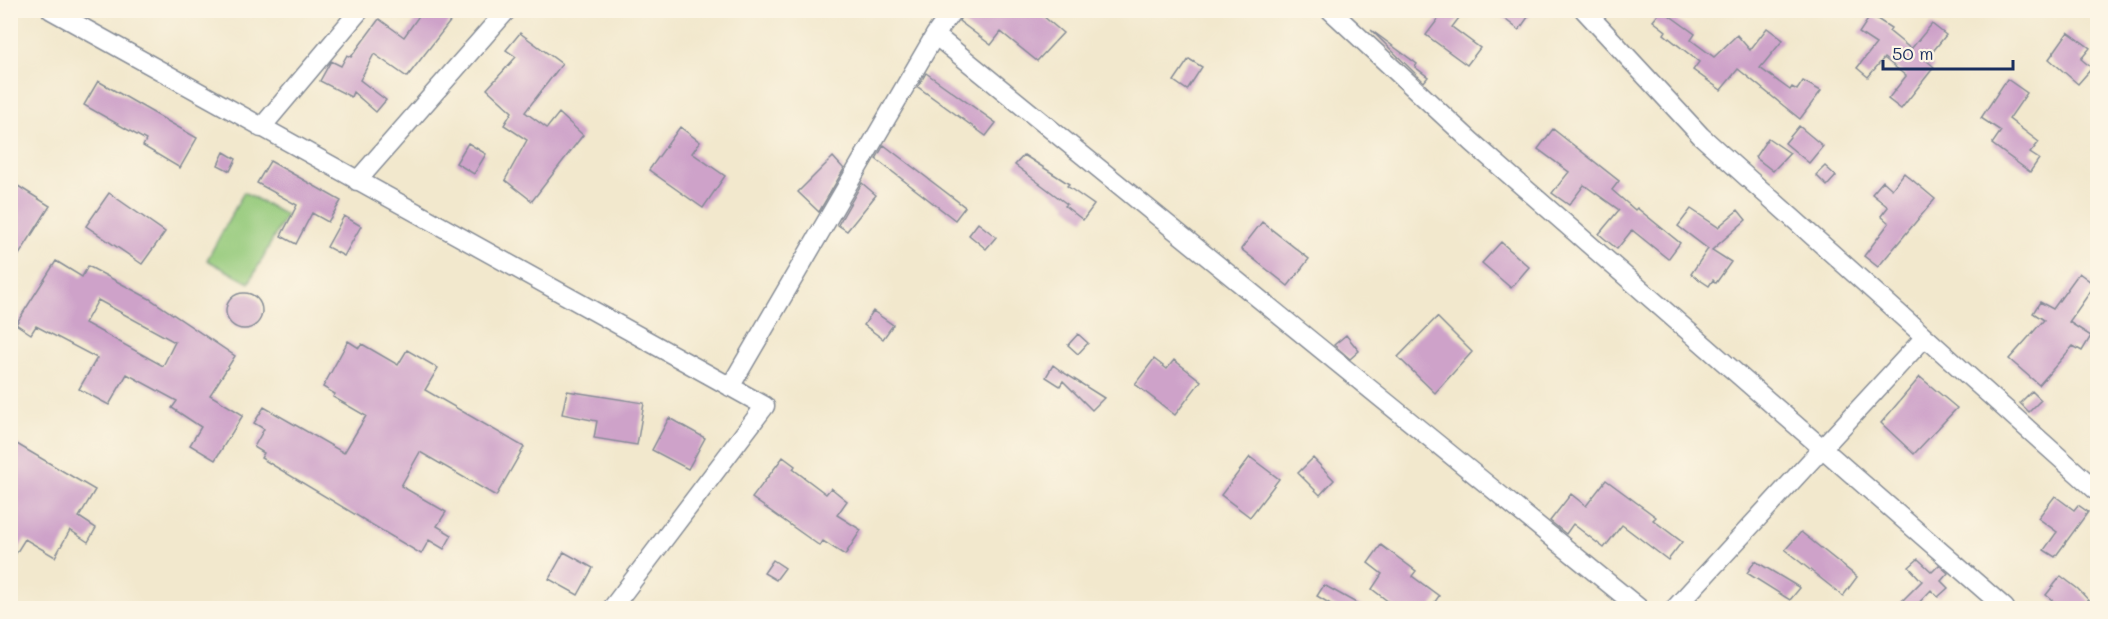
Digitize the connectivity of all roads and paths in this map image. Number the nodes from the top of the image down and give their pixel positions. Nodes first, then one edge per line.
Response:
1 (51, 10) edge
2 (360, 10) edge
3 (507, 10) edge
4 (953, 10) edge
5 (1330, 10) edge
6 (1584, 10) edge
7 (935, 35) junction
8 (261, 128) junction
9 (357, 181) junction
10 (1925, 337) junction
11 (730, 387) junction
12 (1823, 448) junction
13 (2097, 492) edge
14 (612, 609) edge
15 (1639, 609) edge
16 (1676, 609) edge
17 (2005, 609) edge

1 - 8 street
2 - 8 street
3 - 9 street
4 - 7 street
5 - 12 street
6 - 10 street
7 - 11 street
7 - 15 street
8 - 9 street
9 - 11 street
10 - 12 street
10 - 13 street
11 - 14 street
12 - 16 street
12 - 17 street

